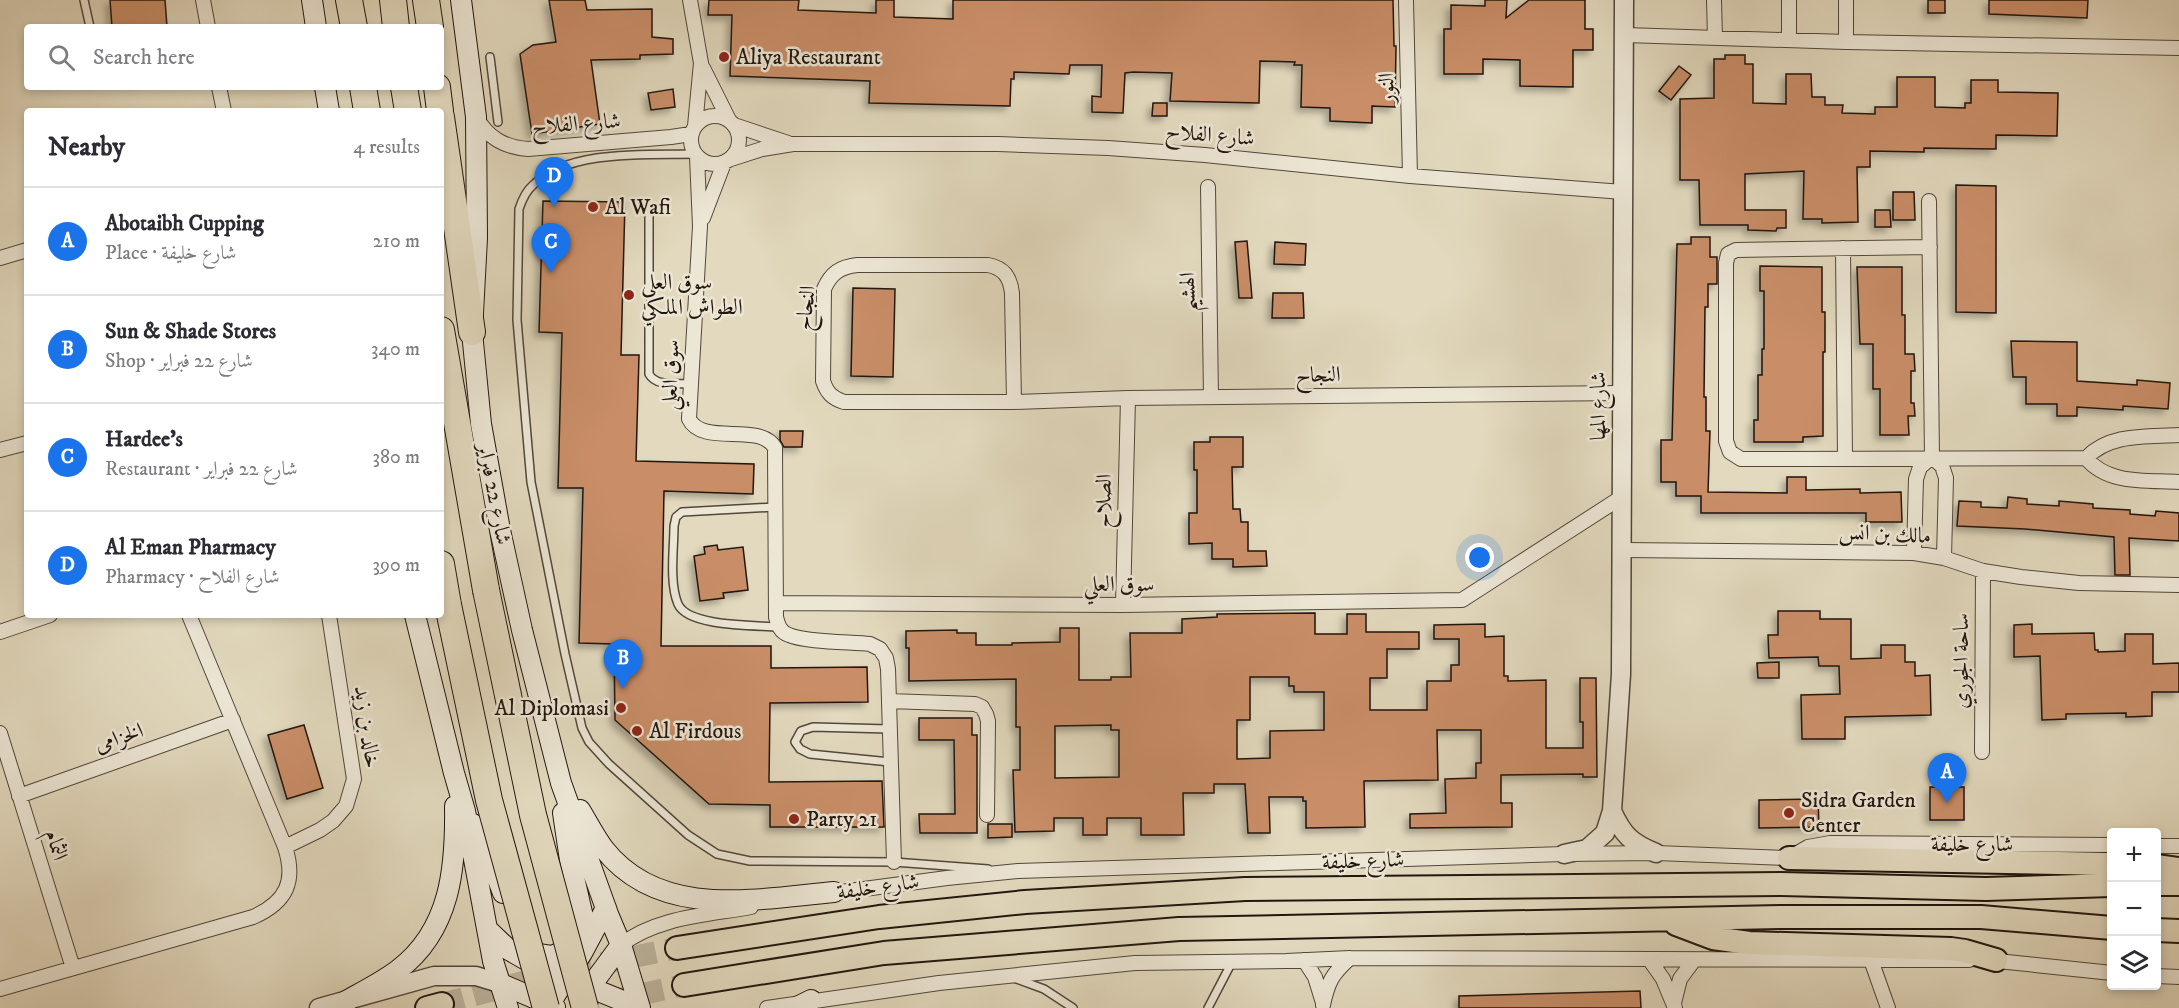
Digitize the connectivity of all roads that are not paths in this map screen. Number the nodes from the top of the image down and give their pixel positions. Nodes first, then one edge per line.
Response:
1 (84, 0) edge
2 (203, 0) edge
3 (312, 0) edge
4 (349, 0) edge
5 (393, 0) edge
6 (426, 0) edge
7 (461, 0) edge
8 (690, 0) edge
9 (1406, 0) edge
10 (1624, 0) edge
11 (1714, 0) edge
12 (1788, 0) edge
13 (1846, 0) edge
14 (89, 24) edge
15 (207, 24) edge
16 (316, 24) edge
17 (353, 24) edge
18 (396, 24) edge
19 (430, 24) edge
20 (1625, 35) junction
21 (1715, 38) junction
22 (1789, 39) junction
23 (1846, 42) junction
24 (2179, 48) edge
25 (490, 57) dead end
26 (701, 63) junction
27 (220, 90) edge
28 (326, 90) edge
29 (364, 90) edge
30 (404, 90) edge
31 (437, 90) edge
32 (495, 100) junction
33 (223, 108) edge
34 (328, 108) edge
35 (366, 108) edge
36 (408, 108) edge
37 (440, 108) edge
38 (475, 110) junction
39 (498, 122) dead end
40 (732, 122) junction
41 (693, 130) junction
42 (444, 138) edge
43 (793, 144) junction
44 (696, 156) junction
45 (728, 161) junction
46 (1410, 176) junction
47 (1208, 188) dead end
48 (1623, 192) junction
49 (1929, 201) dead end
50 (650, 211) dead end
51 (700, 226) junction
52 (1930, 247) junction
53 (1843, 248) junction
54 (24, 251) edge
55 (0, 258) edge
56 (472, 332) junction
57 (444, 347) edge
58 (690, 384) junction
59 (1622, 393) junction
60 (1211, 397) junction
61 (1128, 398) junction
62 (1014, 402) junction
63 (2179, 435) edge
64 (24, 443) edge
65 (0, 450) edge
66 (1932, 457) junction
67 (1845, 458) junction
68 (2086, 458) junction
69 (2179, 482) edge
70 (1622, 497) junction
71 (775, 507) junction
72 (1622, 550) junction
73 (1914, 553) junction
74 (1944, 558) junction
75 (1983, 571) junction
76 (444, 582) edge
77 (2179, 585) edge
78 (776, 603) junction
79 (1123, 605) junction
80 (42, 618) edge
81 (190, 618) edge
82 (329, 618) edge
83 (416, 618) edge
84 (778, 627) junction
85 (0, 633) edge
86 (889, 701) junction
87 (232, 720) junction
88 (889, 729) junction
89 (0, 733) edge
90 (552, 744) junction
91 (1982, 752) dead end
92 (890, 762) junction
93 (454, 773) junction
94 (561, 783) junction
95 (19, 796) junction
96 (465, 811) junction
97 (1612, 811) junction
98 (987, 815) dead end
99 (2107, 845) edge
100 (2161, 846) edge
101 (2179, 846) edge
102 (285, 847) junction
103 (1656, 853) junction
104 (1564, 854) junction
105 (1789, 858) junction
106 (894, 861) junction
107 (2107, 864) edge
108 (2161, 867) edge
109 (2179, 869) edge
110 (1018, 871) junction
111 (2161, 884) edge
112 (2179, 884) edge
113 (2107, 885) edge
114 (834, 892) junction
115 (606, 908) junction
116 (1667, 919) junction
117 (2107, 928) edge
118 (488, 930) junction
119 (2161, 930) edge
120 (2179, 931) edge
121 (621, 945) junction
122 (677, 948) tunnel mouth
123 (1350, 958) junction
124 (1649, 959) junction
125 (1233, 960) junction
126 (1304, 960) junction
127 (1694, 960) junction
128 (1871, 960) junction
129 (1996, 960) junction
130 (73, 968) junction
131 (2107, 972) edge
132 (1000, 976) junction
133 (2161, 976) edge
134 (2179, 977) edge
135 (566, 979) junction
136 (499, 983) junction
137 (684, 985) tunnel mouth
138 (0, 989) edge
139 (587, 998) edge
140 (346, 1000) junction
141 (803, 1004) edge
142 (1674, 1005) edge
143 (1323, 1006) edge
144 (550, 1007) edge
145 (319, 1008) edge
146 (508, 1008) edge
147 (575, 1008) edge
148 (640, 1008) edge
149 (767, 1008) edge
150 (1073, 1008) edge
151 (1208, 1008) edge
152 (1887, 1008) edge

1 - 14 lane
2 - 15 street
3 - 16 main road
4 - 17 highway
5 - 18 highway
6 - 19 highway
7 - 38 main road, شارع 22 فبراير
8 - 26 street
9 - 46 street, النور
10 - 20 street, شارع المها
11 - 21 street
12 - 22 street
13 - 23 street
20 - 21 street
20 - 48 street, شارع المها
21 - 22 street
22 - 23 street
23 - 24 street
25 - 32 lane
26 - 40 street
26 - 41 street
27 - 33 street
28 - 34 main road
29 - 35 highway
30 - 36 highway
31 - 37 highway
32 - 38 lane
32 - 39 lane
38 - 41 street, شارع الفلاح
38 - 56 main road, شارع 22 فبراير
40 - 41 street
40 - 43 street, شارع الفلاح
40 - 45 street
41 - 44 street
42 - 56 highway
43 - 45 street, شارع الفلاح
43 - 46 street, شارع الفلاح
44 - 45 street
44 - 51 street, سوق العلي
44 - 106 lane
45 - 51 street, سوق العلي
46 - 48 street, شارع الفلاح
47 - 60 street, الهشيم
48 - 59 street, شارع المها
49 - 52 street
50 - 58 lane
51 - 58 street, سوق العلي
52 - 53 street
52 - 66 street
53 - 67 street
53 - 67 street
54 - 55 street
56 - 90 main road, شارع 22 فبراير
57 - 139 highway, شارع 22 فبراير, bridge
58 - 71 street, سوق العلي
59 - 60 street, النجاح
59 - 70 street, شارع المها
60 - 61 street, النجاح
61 - 62 street, النجاح
61 - 79 street, الصلاح
62 - 62 street, النجاح
63 - 68 street
64 - 65 street
66 - 67 street
66 - 68 street
66 - 73 street
66 - 74 street
68 - 69 street
70 - 72 street, شارع المها
70 - 79 street, سوق العلي
71 - 78 street, سوق العلي
71 - 84 lane
72 - 73 street, مالك بن انس
72 - 97 street, شارع المها
73 - 74 street, مالك بن انس
74 - 75 street, مالك بن انس
75 - 77 street, مالك بن انس
75 - 91 street, ساحة الجوري
76 - 144 highway, bridge
78 - 79 street, سوق العلي
78 - 84 street, سوق العلي
80 - 85 street
81 - 87 street
82 - 102 street, خالد بن زيد
83 - 93 main road
84 - 86 street
86 - 88 street
86 - 98 street
87 - 95 street, الخزامى
87 - 102 street
88 - 92 street
88 - 92 lane
89 - 95 street, الثمام
90 - 94 main road, شارع 22 فبراير
90 - 114 main road
92 - 106 street
93 - 96 main road
93 - 140 main road
94 - 96 main road
94 - 115 main road, شارع 22 فبراير
95 - 130 street, الثمام
96 - 118 main road
97 - 103 street
97 - 104 street, شارع المها
99 - 105 street, شارع خليفة
100 - 101 street
102 - 130 street
103 - 104 street, شارع خليفة
103 - 105 street, شارع خليفة
104 - 110 street, شارع خليفة
105 - 107 main road
106 - 110 lane
108 - 109 main road
110 - 114 street, شارع خليفة
111 - 112 main road
113 - 122 main road, شارع خليفة
114 - 121 street, شارع خليفة
115 - 121 main road, شارع 22 فبراير
115 - 135 main road
116 - 117 main road
116 - 129 main road
116 - 137 main road
118 - 135 main road
118 - 136 main road
119 - 120 main road
121 - 139 main road
121 - 148 main road, شارع 22 فبراير
123 - 124 street
123 - 126 street
123 - 143 street
124 - 127 street
124 - 142 street
125 - 126 street
125 - 132 street
125 - 151 lane
126 - 143 street
127 - 128 street
127 - 142 street
128 - 129 street
128 - 152 street
129 - 131 street
130 - 138 street
132 - 141 street
132 - 150 lane
133 - 134 street
135 - 139 main road
135 - 144 main road
136 - 140 street
136 - 144 main road
136 - 146 main road
139 - 147 main road
139 - 148 main road
140 - 145 street
141 - 149 street

